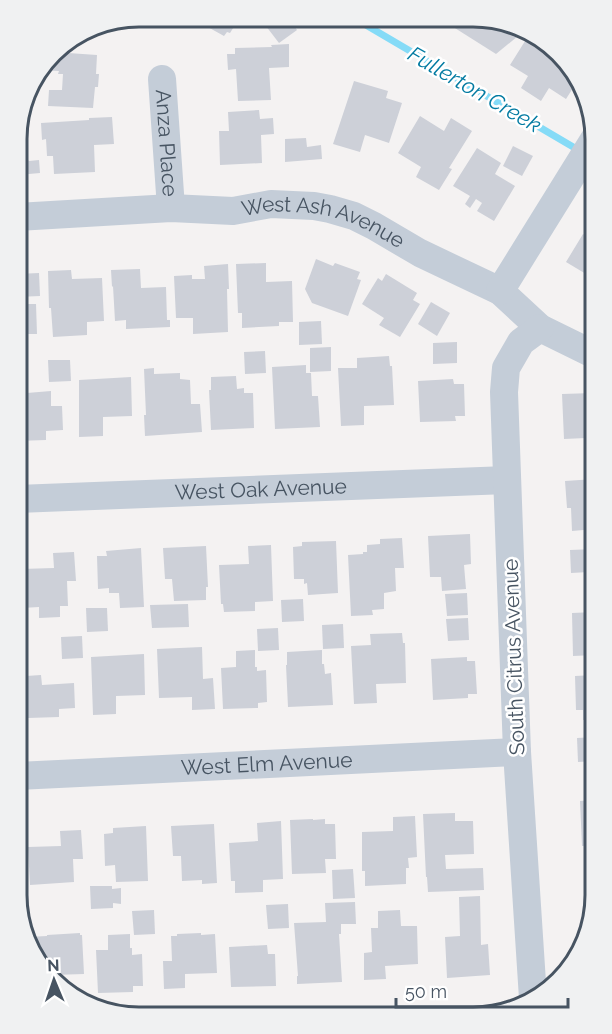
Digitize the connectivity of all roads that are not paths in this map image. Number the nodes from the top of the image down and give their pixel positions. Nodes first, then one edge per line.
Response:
1 (162, 79) dead end
2 (585, 154) edge
3 (171, 208) junction
4 (27, 216) edge
5 (500, 291) junction
6 (540, 328) junction
7 (585, 350) edge
8 (507, 480) junction
9 (27, 499) edge
10 (517, 752) junction
11 (27, 776) edge
12 (532, 990) edge

1 - 3 street, Anza Place
2 - 5 street
3 - 4 street, West Ash Avenue
3 - 5 street, West Ash Avenue
5 - 6 street, West Ash Avenue
6 - 7 street, West Ash Avenue
6 - 8 street, South Citrus Avenue
8 - 9 street, West Oak Avenue
8 - 10 street, South Citrus Avenue
10 - 11 street, West Elm Avenue
10 - 12 street, South Citrus Avenue

